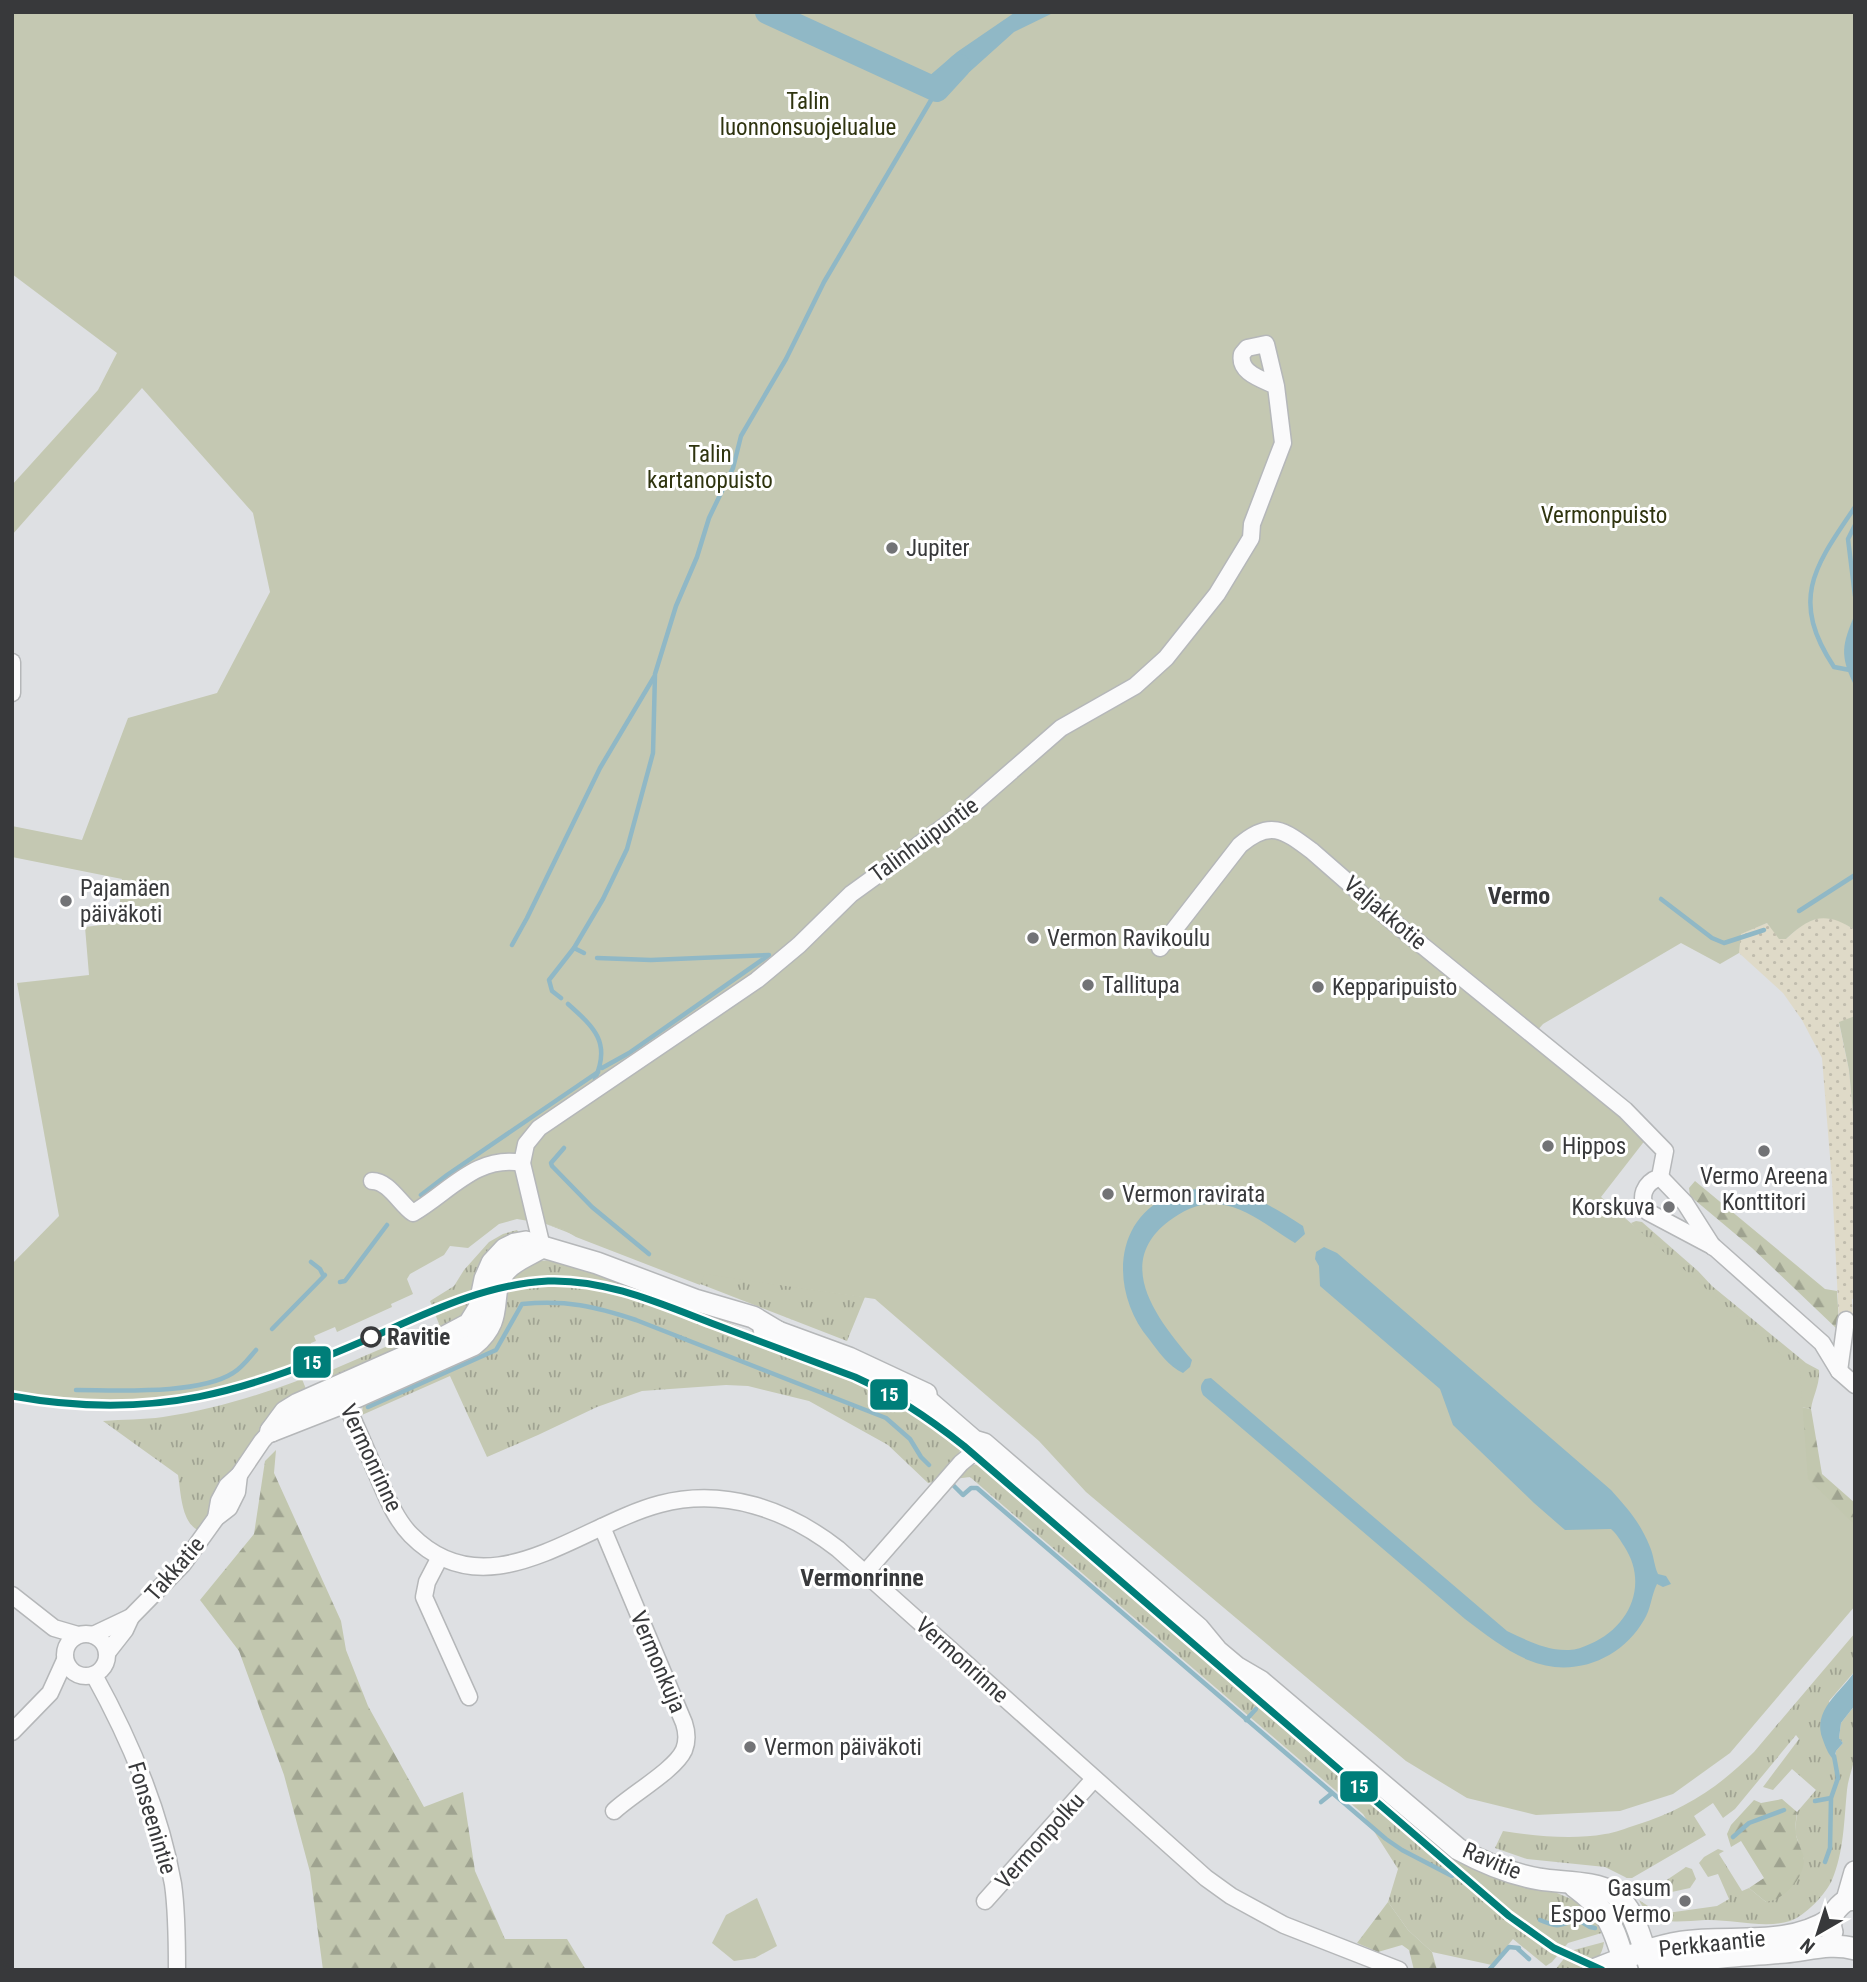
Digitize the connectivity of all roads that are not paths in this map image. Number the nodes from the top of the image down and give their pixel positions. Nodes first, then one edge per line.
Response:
1 (1276, 386) dead end
2 (12, 662) edge
3 (12, 693) edge
4 (1160, 948) dead end
5 (522, 1163) junction
6 (1660, 1177) junction
7 (372, 1181) dead end
8 (542, 1247) junction
9 (1714, 1247) junction
10 (1846, 1320) dead end
11 (1839, 1371) junction
12 (1855, 1385) edge
13 (342, 1394) junction
14 (271, 1431) joint
15 (984, 1444) junction
16 (602, 1527) junction
17 (440, 1557) junction
18 (865, 1573) junction
19 (12, 1595) edge
20 (131, 1617) junction
21 (54, 1628) junction
22 (85, 1635) junction
23 (65, 1653) junction
24 (107, 1653) junction
25 (77, 1675) junction
26 (94, 1675) junction
27 (50, 1693) junction
28 (469, 1697) dead end
29 (12, 1732) edge
30 (1094, 1779) junction
31 (614, 1811) dead end
32 (1855, 1872) edge
33 (1573, 1884) junction
34 (1851, 1900) edge
35 (985, 1901) dead end
36 (1831, 1919) junction
37 (1848, 1947) edge
38 (1648, 1963) edge
39 (1625, 1964) edge
40 (177, 1970) edge
41 (1399, 1970) edge
42 (1593, 1970) edge

1 - 5 street, Talinhuipuntie
2 - 3 street
4 - 6 street, Valjakkotie
5 - 7 street
5 - 8 street
6 - 9 street
6 - 9 street
8 - 13 street, Ravitie
8 - 15 street, Ravitie
9 - 11 street
10 - 11 street
11 - 12 street
13 - 14 street, Ravitie
13 - 17 street, Vermonrinne
14 - 20 street, Takkatie
15 - 18 street
15 - 33 street, Ravitie
16 - 17 street, Vermonrinne
16 - 18 street, Vermonrinne
16 - 31 street, Vermonkuja
17 - 28 street
18 - 30 street, Vermonrinne
19 - 21 street
20 - 22 street, Takkatie
20 - 24 street, Takkatie
21 - 22 street
21 - 23 street
22 - 23 street
22 - 24 street
23 - 25 street
23 - 27 street
24 - 26 street
25 - 26 street
25 - 27 street
26 - 40 street, Fonseenintie
27 - 29 street
30 - 35 street, Vermonpolku
30 - 41 street, Vermonrinne
32 - 34 street
33 - 38 street, Ravitie
33 - 39 street, Ravitie
34 - 36 street
36 - 37 street
36 - 38 street, Perkkaantie
37 - 38 street, Perkkaantie
38 - 39 street, Perkkaantie
39 - 42 street, Perkkaantie

